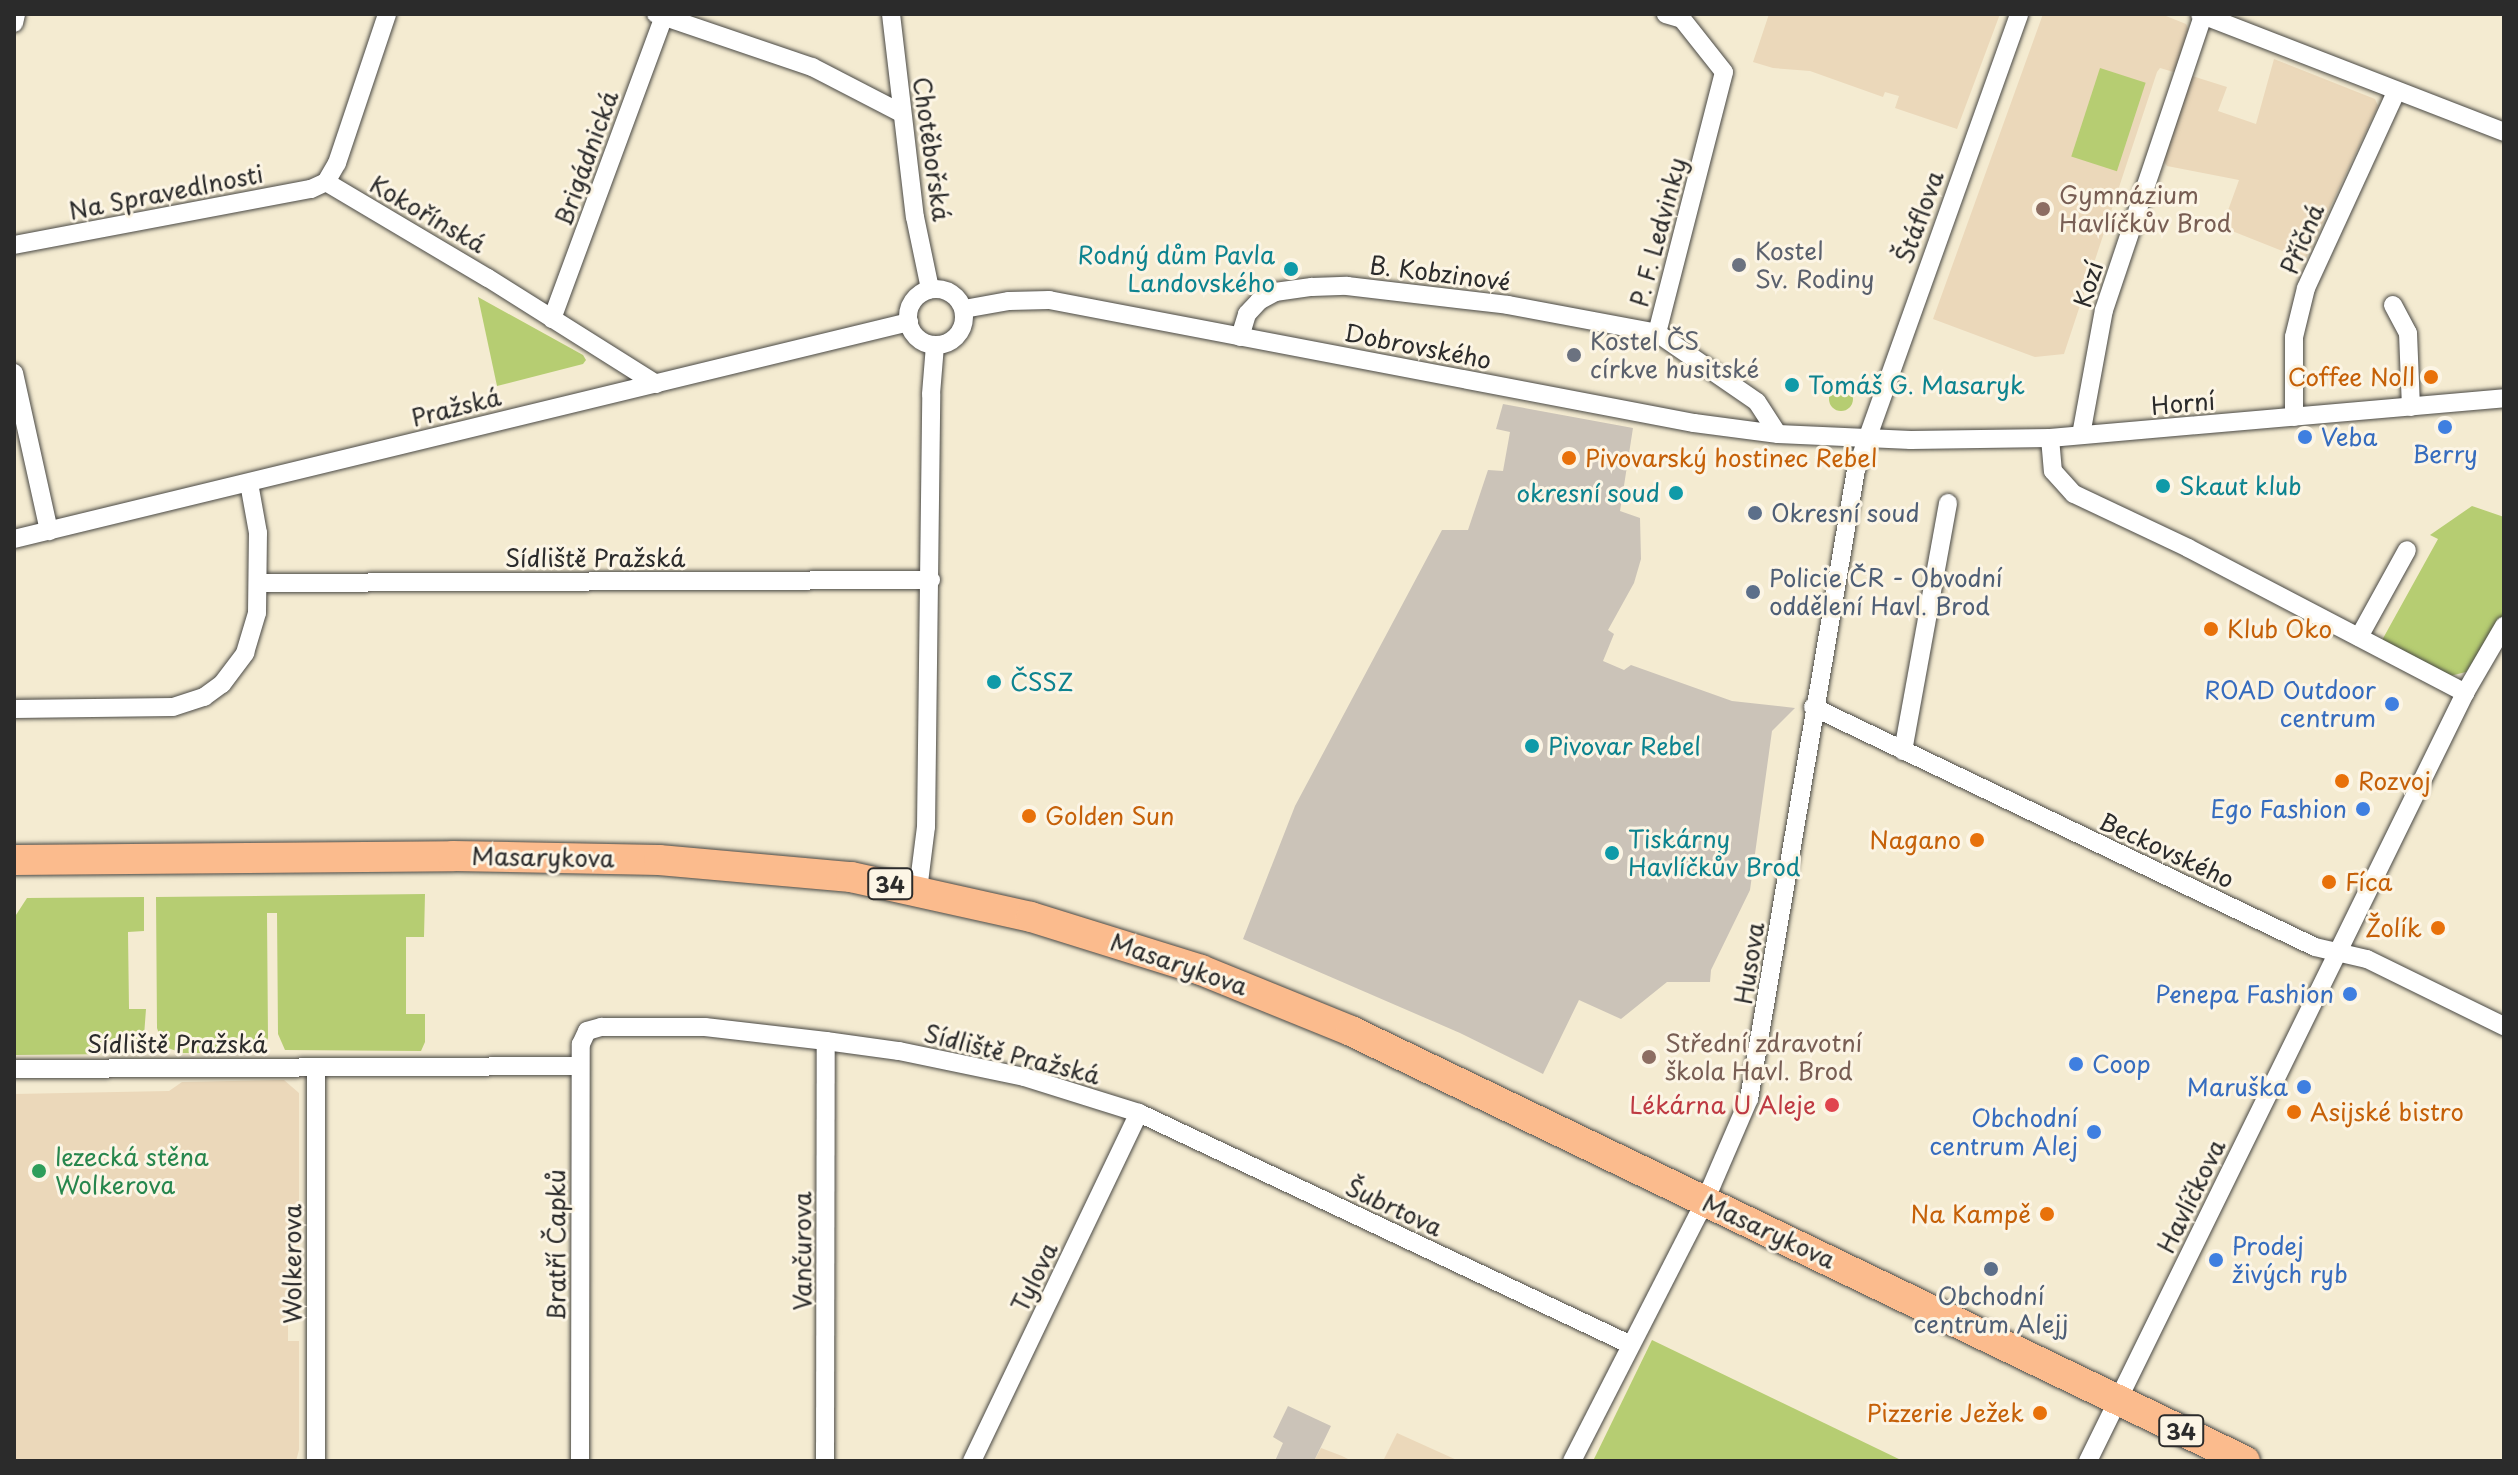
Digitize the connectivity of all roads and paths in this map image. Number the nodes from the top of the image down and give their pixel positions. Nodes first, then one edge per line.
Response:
1 (16, 14) edge
2 (387, 14) edge
3 (891, 14) edge
4 (2019, 14) edge
5 (661, 15) edge
6 (2202, 15) edge
7 (1678, 16) edge
8 (14, 23) edge
9 (2396, 92) junction
10 (901, 113) junction
11 (2504, 132) edge
12 (326, 182) junction
13 (14, 245) edge
14 (930, 289) junction
15 (2393, 305) dead end
16 (964, 309) junction
17 (552, 319) junction
18 (909, 322) junction
19 (1657, 333) junction
20 (1240, 337) junction
21 (935, 345) junction
22 (14, 373) edge
23 (656, 384) junction
24 (2504, 398) edge
25 (2411, 407) junction
26 (2294, 417) junction
27 (1778, 434) junction
28 (2081, 435) junction
29 (1865, 438) junction
30 (2050, 438) junction
31 (249, 483) junction
32 (1948, 503) dead end
33 (49, 531) junction
34 (14, 539) edge
35 (2407, 550) dead end
36 (931, 580) junction
37 (260, 583) junction
38 (2504, 626) edge
39 (2359, 637) junction
40 (2465, 693) junction
41 (1813, 707) junction
42 (14, 709) edge
43 (1903, 751) junction
44 (14, 860) edge
45 (918, 890) junction
46 (2337, 953) junction
47 (2504, 1026) edge
48 (587, 1031) joint
49 (826, 1041) junction
50 (580, 1066) junction
51 (316, 1067) junction
52 (14, 1069) edge
53 (1139, 1113) junction
54 (1705, 1201) junction
55 (1629, 1344) junction
56 (2117, 1400) junction
57 (316, 1461) edge
58 (580, 1461) edge
59 (825, 1461) edge
60 (972, 1461) edge
61 (1572, 1461) edge
62 (2088, 1461) edge
63 (2245, 1461) edge

1 - 8 street
2 - 12 street
3 - 10 street, Chotěbořská
4 - 29 street, Štáflova
5 - 10 street
5 - 17 street, Brigádnická
6 - 9 street
6 - 28 street, Kozí
7 - 19 street, P. F. Ledvinky
9 - 11 street
9 - 26 street, Příčná
10 - 14 street, Chotěbořská
12 - 13 street, Na Spravedlnosti
12 - 17 street, Kokořínská
14 - 16 street
14 - 18 street
15 - 25 street
16 - 20 street, Dobrovského
16 - 21 street
17 - 23 street, Kokořínská
18 - 21 street
18 - 23 street, Pražská
19 - 20 street, B. Kobzinové
19 - 27 street, P. F. Ledvinky
20 - 27 street, Dobrovského
21 - 36 street
22 - 33 street
23 - 31 street, Pražská
24 - 25 street, Horní
25 - 26 street, Horní
26 - 28 street, Horní
27 - 29 street, Dobrovského
28 - 30 street, Horní
29 - 30 street, Horní
29 - 41 street, Husova
30 - 39 street
31 - 33 street, Pražská
31 - 37 street
32 - 43 street
33 - 34 street, Pražská
35 - 39 street
36 - 37 street, Sídliště Pražská
36 - 45 street
37 - 42 street
38 - 40 street, Havlíčkova
39 - 40 street
40 - 46 street, Havlíčkova
41 - 43 street, Beckovského
41 - 54 street, Husova
43 - 46 street, Beckovského
44 - 45 main road, Masarykova / 34
45 - 54 main road, Masarykova / 34
46 - 47 street, Beckovského
46 - 56 street, Havlíčkova
48 - 49 street, Sídliště Pražská
48 - 50 street, Bratří Čapků
49 - 53 street, Sídliště Pražská
49 - 59 street, Vančurova
50 - 51 street, Sídliště Pražská
50 - 58 street, Bratří Čapků
51 - 52 street, Sídliště Pražská
51 - 57 street, Wolkerova
53 - 55 street, Šubrtova
53 - 60 street, Tylova
54 - 55 street, Husova
54 - 56 main road, Masarykova / 34
55 - 61 street, Husova
56 - 62 street, Havlíčkova
56 - 63 main road, Masarykova / 34

